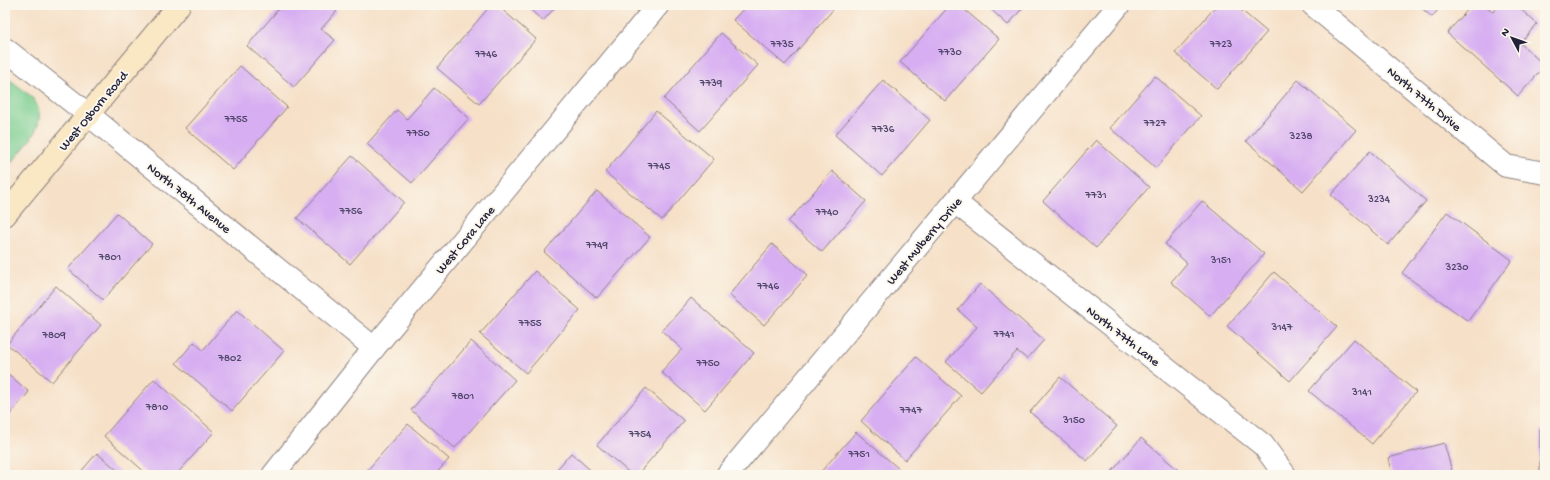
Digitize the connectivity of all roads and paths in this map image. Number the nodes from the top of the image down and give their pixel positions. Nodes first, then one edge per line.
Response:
1 (179, 5) edge
2 (658, 5) edge
3 (1119, 5) edge
4 (1314, 5) edge
5 (5, 49) edge
6 (88, 115) junction
7 (1545, 173) edge
8 (955, 202) junction
9 (5, 216) edge
10 (374, 348) junction
11 (274, 475) edge
12 (727, 475) edge
13 (1285, 475) edge

1 - 6 street, West Osborn Road
2 - 10 street, West Cora Lane
3 - 8 street, West Mulberry Drive
4 - 7 street, North 77th Drive
5 - 6 street, North 78th Avenue
6 - 9 street, West Osborn Road
6 - 10 street, North 78th Avenue
8 - 12 street, West Mulberry Drive
8 - 13 street, North 77th Lane
10 - 11 street, West Cora Lane

